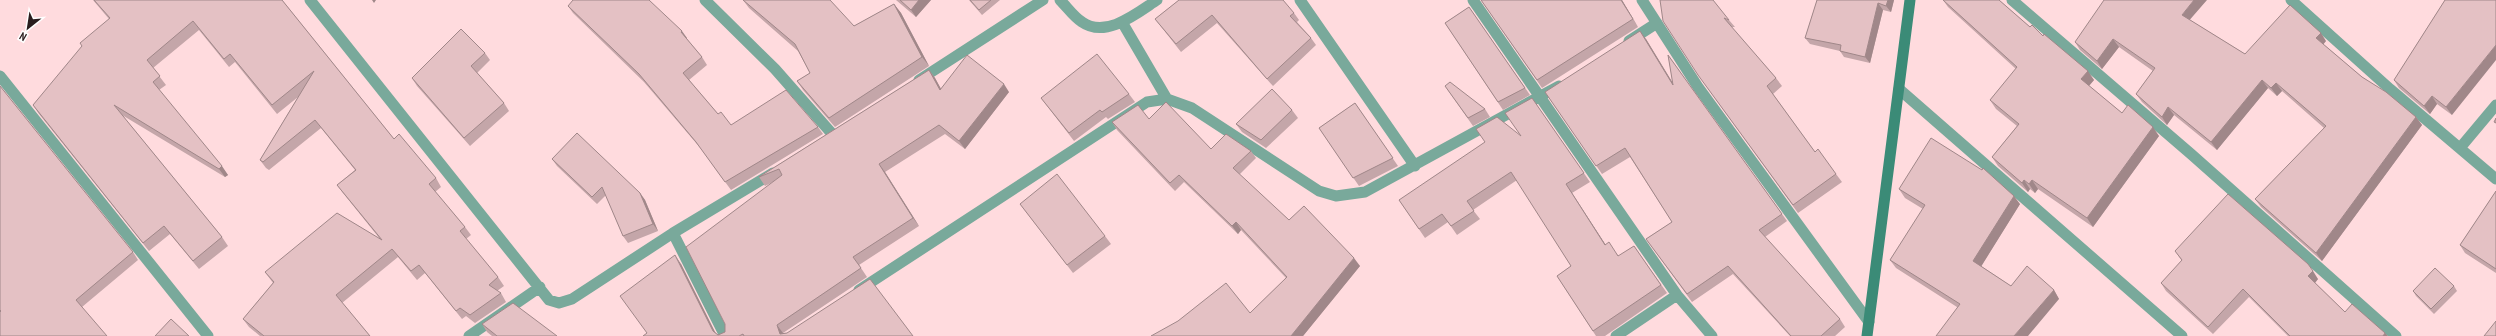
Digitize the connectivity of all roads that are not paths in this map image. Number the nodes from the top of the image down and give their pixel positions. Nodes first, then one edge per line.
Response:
1 (310, 0) edge
2 (705, 0) edge
3 (1043, 0) edge
4 (1060, 0) edge
5 (1157, 0) edge
6 (1300, 0) edge
7 (1473, 0) edge
8 (1642, 0) edge
9 (1910, 0) edge
10 (2012, 0) edge
11 (2291, 0) edge
12 (1122, 22) junction
13 (1657, 23) junction
14 (1618, 48) edge
15 (0, 76) edge
16 (1566, 82) edge
17 (912, 85) edge
18 (1899, 89) junction
19 (1540, 98) junction
20 (1168, 99) junction
21 (2496, 105) edge
22 (847, 127) edge
23 (2460, 148) junction
24 (1415, 166) junction
25 (780, 168) edge
26 (2496, 179) edge
27 (673, 233) junction
28 (540, 287) junction
29 (1677, 296) junction
30 (848, 297) edge
31 (1869, 322) junction
32 (208, 336) edge
33 (469, 336) edge
34 (725, 336) edge
35 (1616, 336) edge
36 (1712, 336) edge
37 (1867, 336) edge
38 (2182, 336) edge
39 (2396, 336) edge

1 - 28 street
2 - 22 street
3 - 17 street
4 - 12 street
5 - 12 street
6 - 24 street
7 - 19 street
8 - 13 street
9 - 18 main road
10 - 39 street
11 - 23 street
12 - 20 street
13 - 14 street
13 - 31 street
15 - 32 street
16 - 19 street
18 - 31 main road
18 - 38 street
19 - 24 street
19 - 29 street
20 - 24 street
20 - 30 street
21 - 23 street
23 - 26 street
25 - 27 street
27 - 28 street
27 - 34 street
28 - 33 street
29 - 35 street
29 - 36 street
31 - 37 main road

